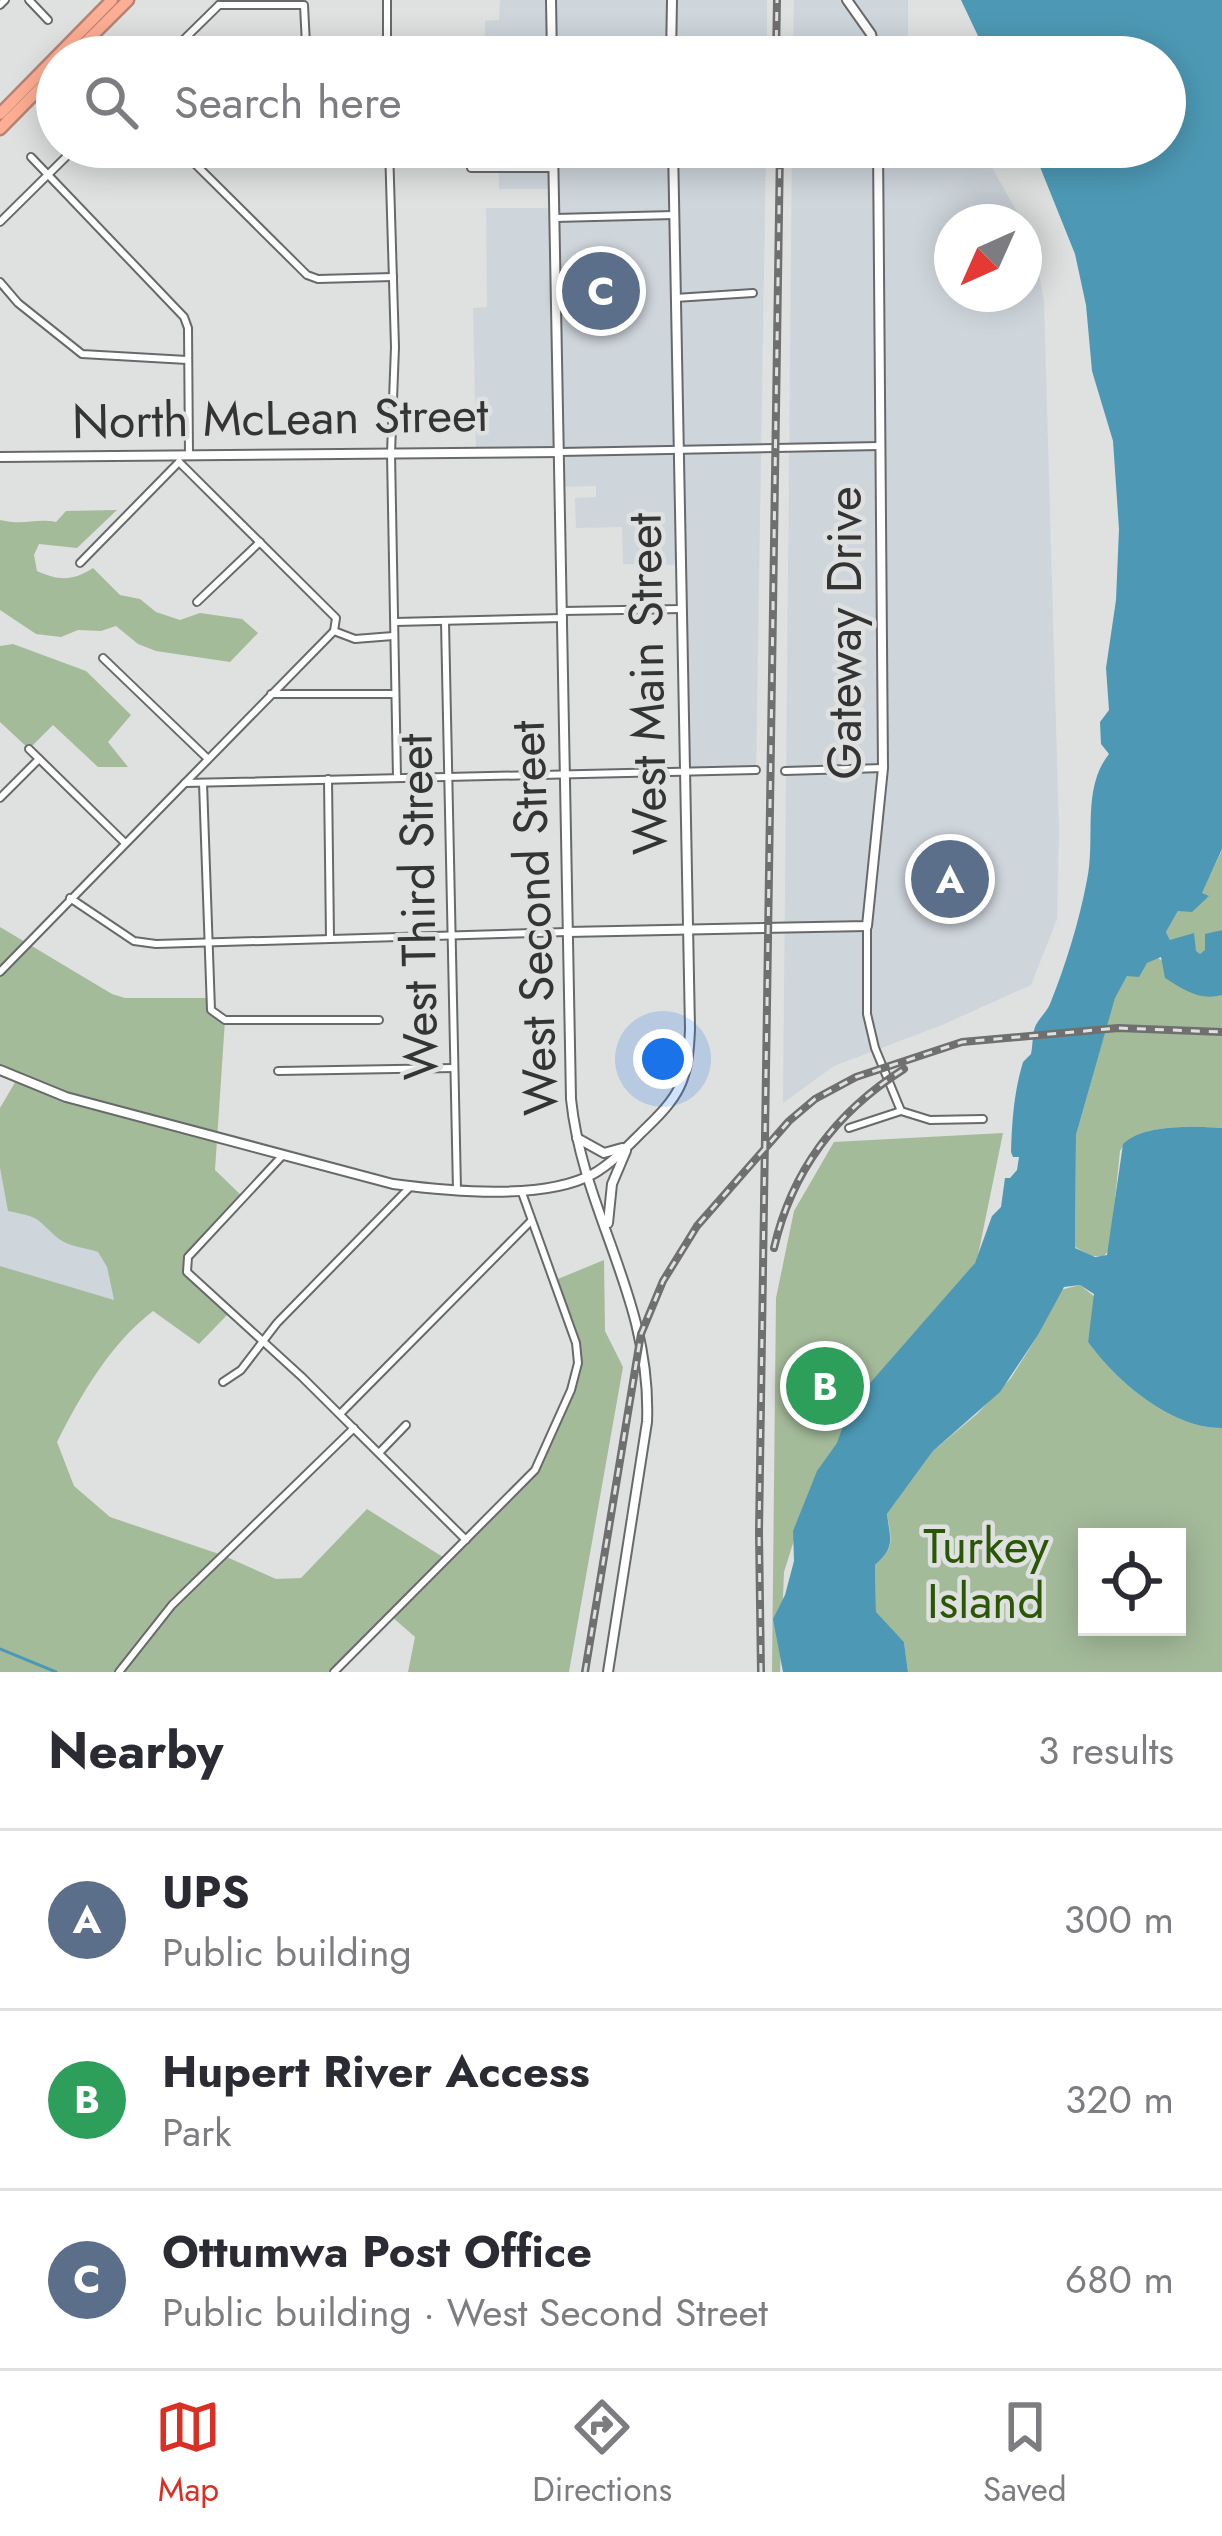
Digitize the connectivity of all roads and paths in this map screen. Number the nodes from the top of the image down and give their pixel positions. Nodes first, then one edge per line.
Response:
1 (29, 0) edge
2 (112, 0) edge
3 (128, 0) edge
4 (387, 0) edge
5 (551, 0) edge
6 (672, 0) edge
7 (847, 0) edge
8 (219, 2) edge
9 (48, 20) dead end
10 (77, 36) edge
11 (92, 36) edge
12 (186, 36) edge
13 (306, 36) edge
14 (387, 36) edge
15 (552, 36) edge
16 (671, 36) edge
17 (872, 36) edge
18 (36, 77) edge
19 (36, 92) edge
20 (0, 114) edge
21 (0, 129) edge
22 (31, 157) dead end
23 (36, 162) edge
24 (43, 168) edge
25 (55, 168) edge
26 (199, 168) edge
27 (390, 168) edge
28 (471, 168) dead end
29 (554, 168) joint
30 (673, 168) edge
31 (878, 168) edge
32 (49, 174) junction
33 (674, 215) junction
34 (555, 218) junction
35 (0, 222) edge
36 (393, 277) junction
37 (0, 282) edge
38 (753, 293) dead end
39 (675, 298) junction
40 (187, 360) junction
41 (880, 446) junction
42 (678, 449) junction
43 (560, 452) junction
44 (391, 453) junction
45 (0, 457) edge
46 (182, 458) junction
47 (260, 542) junction
48 (80, 563) dead end
49 (196, 602) dead end
50 (682, 609) junction
51 (563, 614) junction
52 (395, 622) junction
53 (445, 622) junction
54 (334, 631) junction
55 (393, 636) junction
56 (103, 658) dead end
57 (271, 694) junction
58 (394, 694) junction
59 (29, 749) dead end
60 (206, 758) junction
61 (39, 759) junction
62 (883, 767) junction
63 (756, 770) dead end
64 (785, 771) dead end
65 (686, 772) junction
66 (566, 773) junction
67 (397, 778) junction
68 (448, 778) junction
69 (328, 779) junction
70 (203, 782) junction
71 (185, 783) junction
72 (0, 798) edge
73 (124, 842) junction
74 (70, 898) junction
75 (867, 926) junction
76 (688, 927) junction
77 (567, 932) junction
78 (452, 934) junction
79 (330, 938) junction
80 (208, 942) junction
81 (0, 972) edge
82 (379, 1020) dead end
83 (454, 1069) junction
84 (0, 1070) edge
85 (278, 1071) dead end
86 (902, 1112) junction
87 (982, 1119) dead end
88 (849, 1128) dead end
89 (575, 1136) junction
90 (629, 1144) junction
91 (283, 1154) junction
92 (588, 1177) junction
93 (411, 1186) junction
94 (457, 1190) junction
95 (520, 1190) junction
96 (531, 1221) junction
97 (607, 1227) junction
98 (263, 1343) junction
99 (223, 1382) dead end
100 (340, 1414) junction
101 (406, 1425) dead end
102 (354, 1428) junction
103 (379, 1454) junction
104 (466, 1540) junction
105 (119, 1672) edge
106 (334, 1672) edge
107 (608, 1672) edge

1 - 9 street
2 - 10 highway
3 - 11 highway
4 - 14 street
5 - 15 main road
6 - 16 main road
7 - 17 main road
8 - 12 street
8 - 13 street
18 - 20 highway
19 - 21 highway
22 - 23 street
24 - 32 street
25 - 32 street
26 - 36 street
27 - 36 street
28 - 29 street
29 - 34 main road, West Second Street
30 - 33 main road, West Main Street
31 - 41 main road, Gateway Drive
32 - 35 street
32 - 40 street
33 - 34 street
33 - 39 main road, West Main Street
34 - 43 main road, West Second Street
36 - 44 street
37 - 40 street
38 - 39 street
39 - 42 main road, West Main Street
40 - 46 street
41 - 42 street
41 - 62 main road, Gateway Drive
42 - 43 street
42 - 50 main road, West Main Street
43 - 44 main road, North McLean Street
43 - 51 main road, West Second Street
44 - 46 main road, North McLean Street
44 - 52 street
45 - 46 main road, North McLean Street
46 - 47 street
46 - 48 street
47 - 49 street
47 - 54 street
50 - 51 street
50 - 65 main road, West Main Street
51 - 53 street
51 - 66 main road, West Second Street
52 - 53 street
52 - 55 street
53 - 68 street, West Third Street
54 - 55 street
54 - 57 street
55 - 58 street
56 - 60 street
57 - 58 street
57 - 60 street
58 - 67 street
59 - 61 street
60 - 71 street
61 - 72 street
61 - 73 street
62 - 64 street
62 - 75 main road, Gateway Drive
63 - 65 street
65 - 66 street
65 - 76 main road, West Main Street
66 - 68 street
66 - 77 main road, West Second Street
67 - 68 street
67 - 69 street
68 - 78 street, West Third Street
69 - 70 street
69 - 79 street
70 - 71 street
70 - 80 street
71 - 73 street
73 - 74 street
74 - 80 street
74 - 81 street
75 - 76 main road
75 - 86 street, Gateway Drive
76 - 77 main road
76 - 90 main road, West Main Street
77 - 78 street
77 - 89 main road, West Second Street
78 - 79 street
78 - 83 street, West Third Street
79 - 80 street
80 - 82 street
83 - 85 street
83 - 94 street, West Third Street
84 - 91 main road
86 - 87 street
86 - 88 street
89 - 90 main road
89 - 92 main road, West Second Street
90 - 92 main road, West Main Street
90 - 97 main road
91 - 93 main road
91 - 98 street
92 - 95 main road
92 - 97 main road, West Second Street
93 - 94 main road
93 - 98 street
94 - 95 main road
95 - 96 street
96 - 100 street
96 - 104 street
97 - 107 main road, West Second Street
98 - 99 street
98 - 100 street
100 - 102 street
101 - 103 street
102 - 103 street
102 - 105 street
103 - 104 street
104 - 106 street

